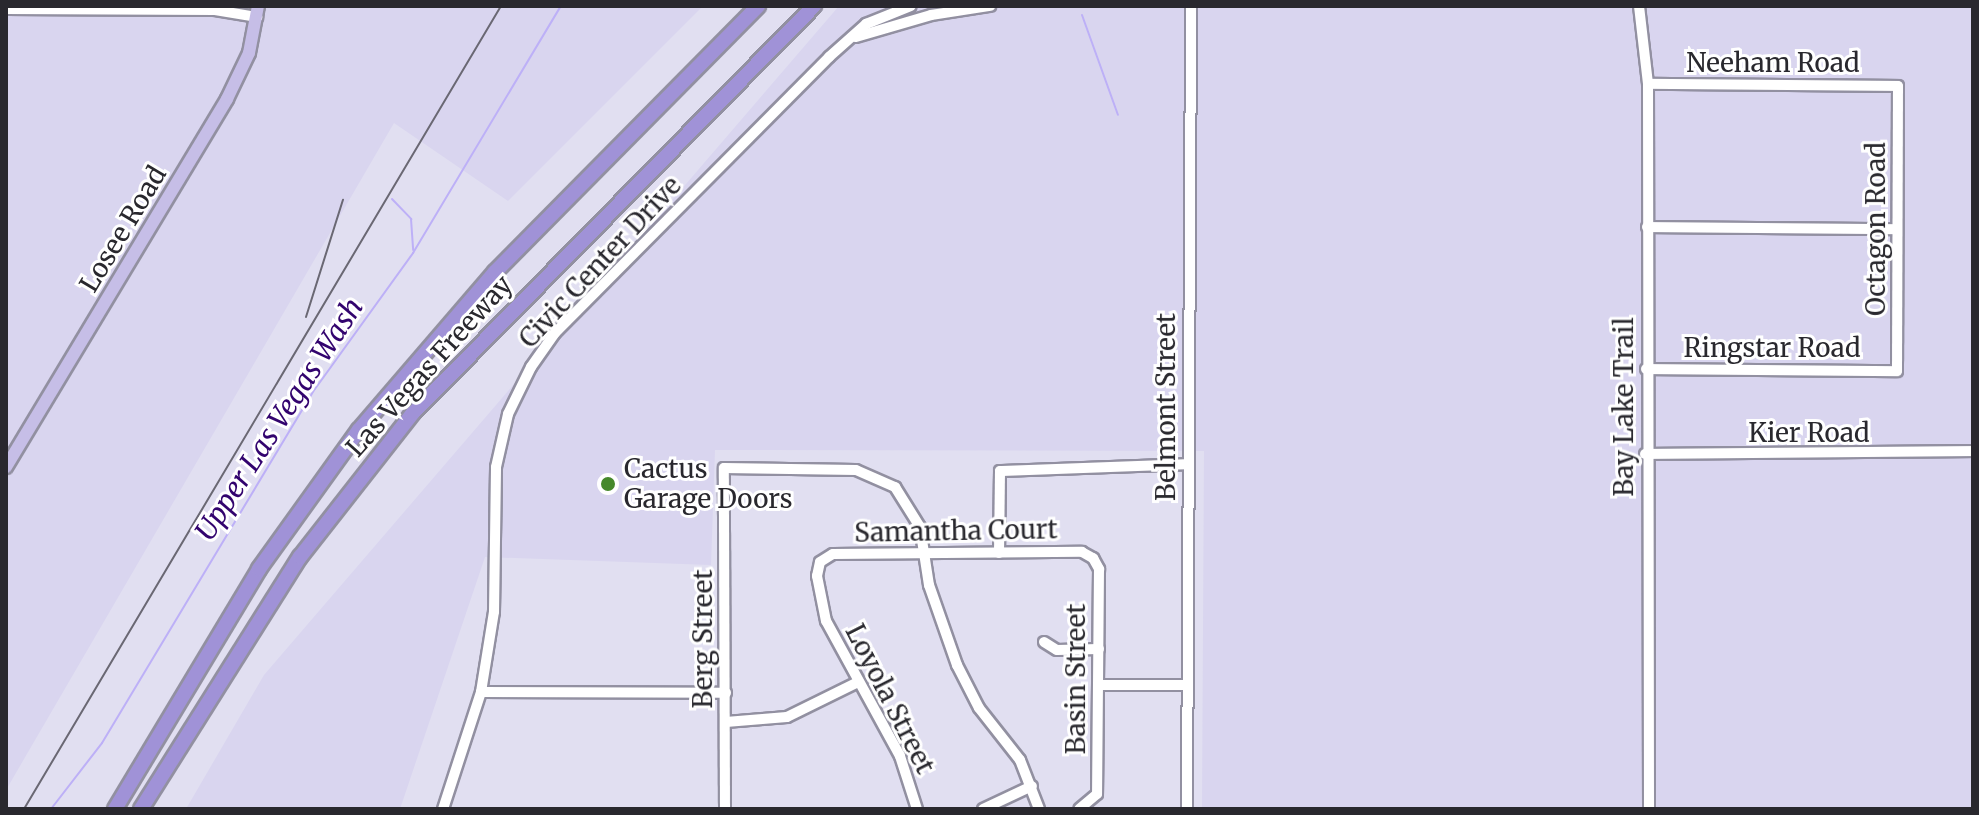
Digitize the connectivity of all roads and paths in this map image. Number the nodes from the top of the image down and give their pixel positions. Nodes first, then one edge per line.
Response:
1 (758, 6) edge
2 (814, 6) edge
3 (911, 6) edge
4 (990, 6) edge
5 (1191, 6) edge
6 (1639, 6) edge
7 (6, 9) edge
8 (258, 12) edge
9 (856, 37) junction
10 (1648, 84) junction
11 (1898, 86) joint
12 (1647, 227) junction
13 (1897, 229) junction
14 (1646, 369) junction
15 (1897, 371) joint
16 (1973, 451) edge
17 (1645, 454) junction
18 (1187, 464) junction
19 (6, 467) edge
20 (924, 553) junction
21 (999, 553) junction
22 (1093, 558) joint
23 (820, 562) joint
24 (1044, 642) dead end
25 (1099, 649) junction
26 (856, 683) junction
27 (1099, 685) junction
28 (1186, 685) junction
29 (481, 692) junction
30 (726, 693) junction
31 (726, 722) junction
32 (1032, 786) junction
33 (115, 809) edge
34 (141, 809) edge
35 (443, 809) edge
36 (725, 809) edge
37 (917, 809) edge
38 (983, 809) edge
39 (1039, 809) edge
40 (1079, 809) edge
41 (1187, 809) edge
42 (1649, 809) edge

1 - 33 highway, Las Vegas Freeway
2 - 34 highway, Las Vegas Freeway
3 - 9 street, Civic Center Drive
4 - 9 street
5 - 18 street, Belmont Street
6 - 10 street, Bay Lake Trail
7 - 8 street
8 - 19 main road, Losee Road
9 - 29 street, Civic Center Drive
10 - 11 street, Neeham Road
10 - 12 street, Bay Lake Trail
11 - 13 street, Octagon Road
12 - 13 street
12 - 14 street, Bay Lake Trail
13 - 15 street, Octagon Road
14 - 15 street, Ringstar Road
14 - 17 street, Bay Lake Trail
16 - 17 street, Kier Road
17 - 42 street, Bay Lake Trail
18 - 21 street
18 - 28 street, Belmont Street
20 - 21 street, Samantha Court
20 - 23 street, Samantha Court
20 - 30 street, Berg Street
20 - 32 street
21 - 22 street, Samantha Court
22 - 25 street, Basin Street
23 - 26 street, Loyola Street
24 - 25 street
25 - 27 street, Basin Street
26 - 31 street
26 - 37 street, Loyola Street
27 - 28 street
27 - 40 street, Basin Street
28 - 41 street, Belmont Street
29 - 30 street
29 - 35 street, Civic Center Drive
30 - 31 street, Berg Street
31 - 36 street, Berg Street
32 - 38 street
32 - 39 street

